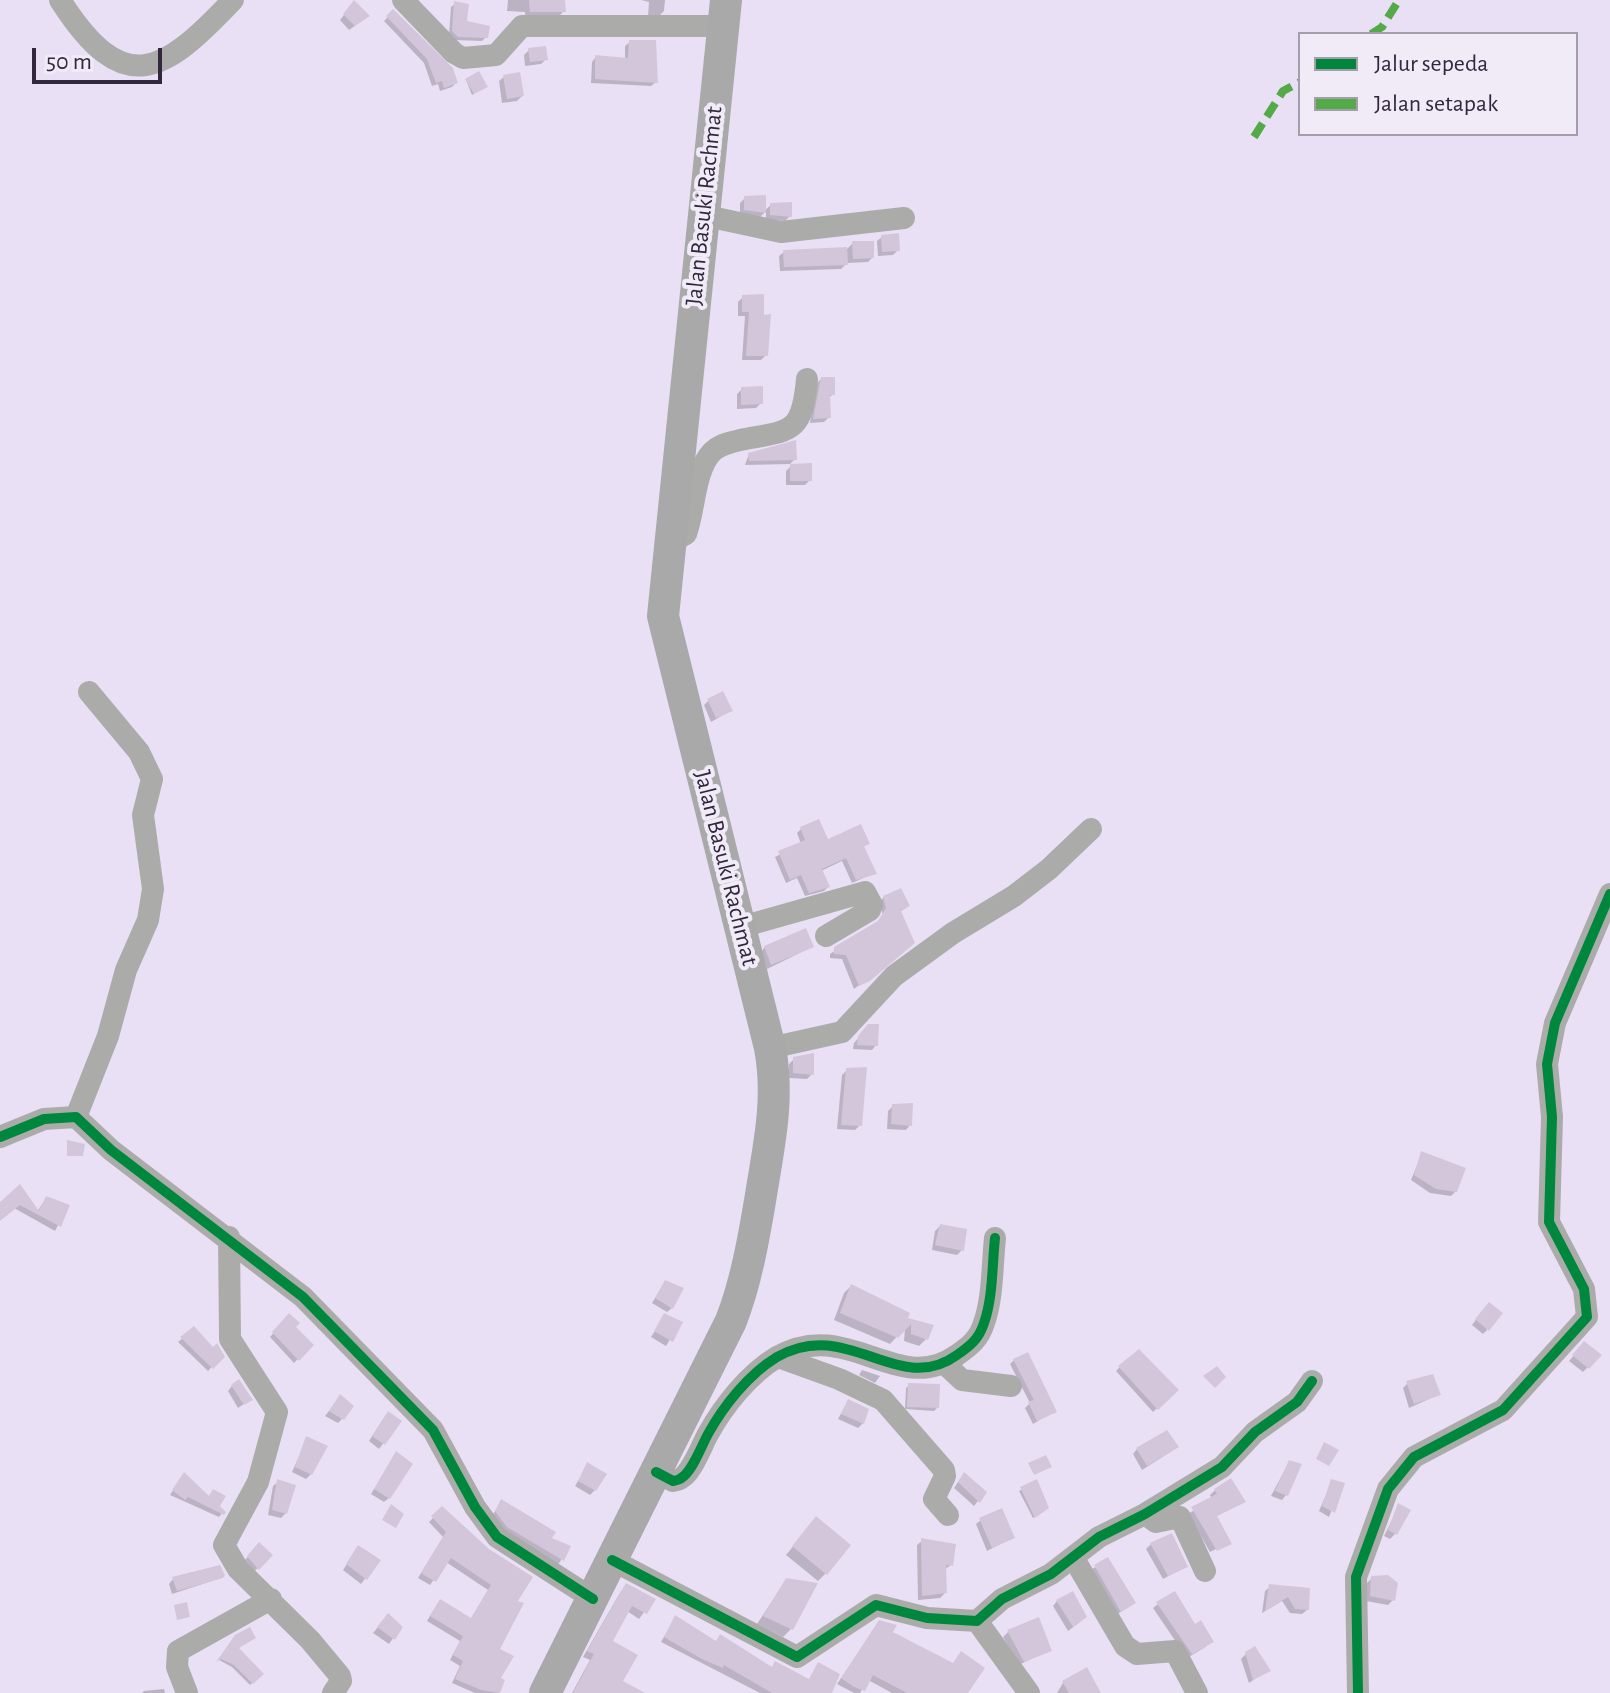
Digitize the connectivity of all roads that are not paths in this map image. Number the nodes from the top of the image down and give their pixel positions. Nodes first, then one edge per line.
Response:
1 (60, 0) edge
2 (233, 0) edge
3 (403, 0) edge
4 (724, 13) edge
5 (702, 215) junction
6 (904, 218) dead end
7 (807, 379) dead end
8 (670, 543) junction
9 (89, 692) dead end
10 (1091, 829) dead end
11 (1610, 894) edge
12 (741, 927) junction
13 (1602, 930) edge
14 (826, 936) dead end
15 (770, 1048) junction
16 (76, 1117) junction
17 (0, 1137) edge
18 (229, 1237) junction
19 (995, 1238) dead end
20 (778, 1357) junction
21 (945, 1364) junction
22 (1312, 1381) dead end
23 (1011, 1386) dead end
24 (656, 1472) junction
25 (1145, 1514) junction
26 (948, 1515) dead end
27 (1073, 1557) junction
28 (612, 1560) junction
29 (1205, 1571) dead end
30 (271, 1599) junction
31 (593, 1599) junction
32 (977, 1621) junction
33 (187, 1693) edge
34 (333, 1693) edge
35 (545, 1693) edge
36 (1029, 1693) edge
37 (1197, 1693) edge
38 (1358, 1693) edge

1 - 2 street
3 - 4 street
4 - 5 highway, Jalan Basuki Rachmat
5 - 6 street
5 - 8 highway, Jalan Basuki Rachmat
7 - 8 street
8 - 12 highway, Jalan Basuki Rachmat
9 - 16 street
10 - 15 street
11 - 13 street
12 - 14 street
12 - 15 highway, Jalan Basuki Rachmat
13 - 38 street
15 - 24 highway, Jalan Basuki Rachmat
16 - 17 street
16 - 18 street
18 - 30 street
18 - 31 street
19 - 21 street
20 - 21 street
20 - 24 street
20 - 26 street
21 - 23 street
22 - 25 street
24 - 28 highway, Jalan Basuki Rachmat
25 - 27 street
25 - 29 street
27 - 32 street
27 - 37 street
28 - 31 highway, Jalan Basuki Rachmat
28 - 32 street
30 - 33 street
30 - 34 street
31 - 35 highway, Jalan Basuki Rachmat
32 - 36 street

